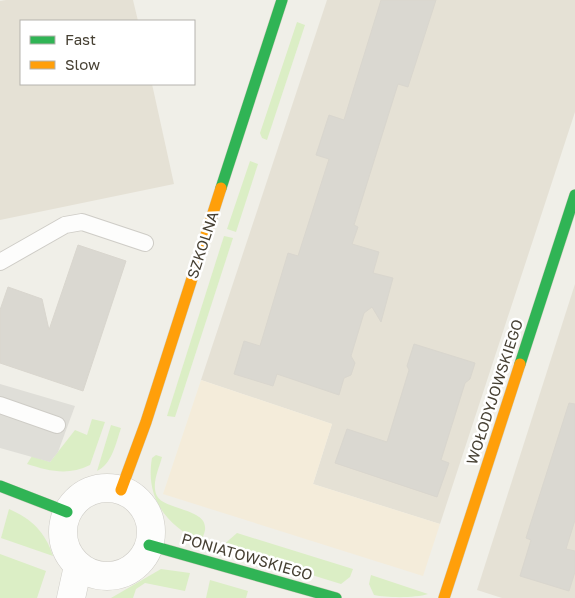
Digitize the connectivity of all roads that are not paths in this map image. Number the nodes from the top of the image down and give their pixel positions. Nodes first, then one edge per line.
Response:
1 (282, 0) edge
2 (575, 195) edge
3 (145, 243) dead end
4 (0, 262) edge
5 (0, 405) edge
6 (57, 425) dead end
7 (0, 486) edge
8 (121, 490) junction
9 (67, 512) junction
10 (149, 545) junction
11 (78, 566) junction
12 (104, 587) edge
13 (329, 597) edge
14 (71, 598) edge
15 (444, 598) edge

1 - 8 street, SZKOLNA
2 - 15 street, WOŁODYJOWSKIEGO
3 - 4 lane
5 - 6 lane
7 - 9 street
8 - 9 street
8 - 10 street
9 - 11 street
10 - 12 street
10 - 13 street, PONIATOWSKIEGO
11 - 12 street
11 - 14 street

